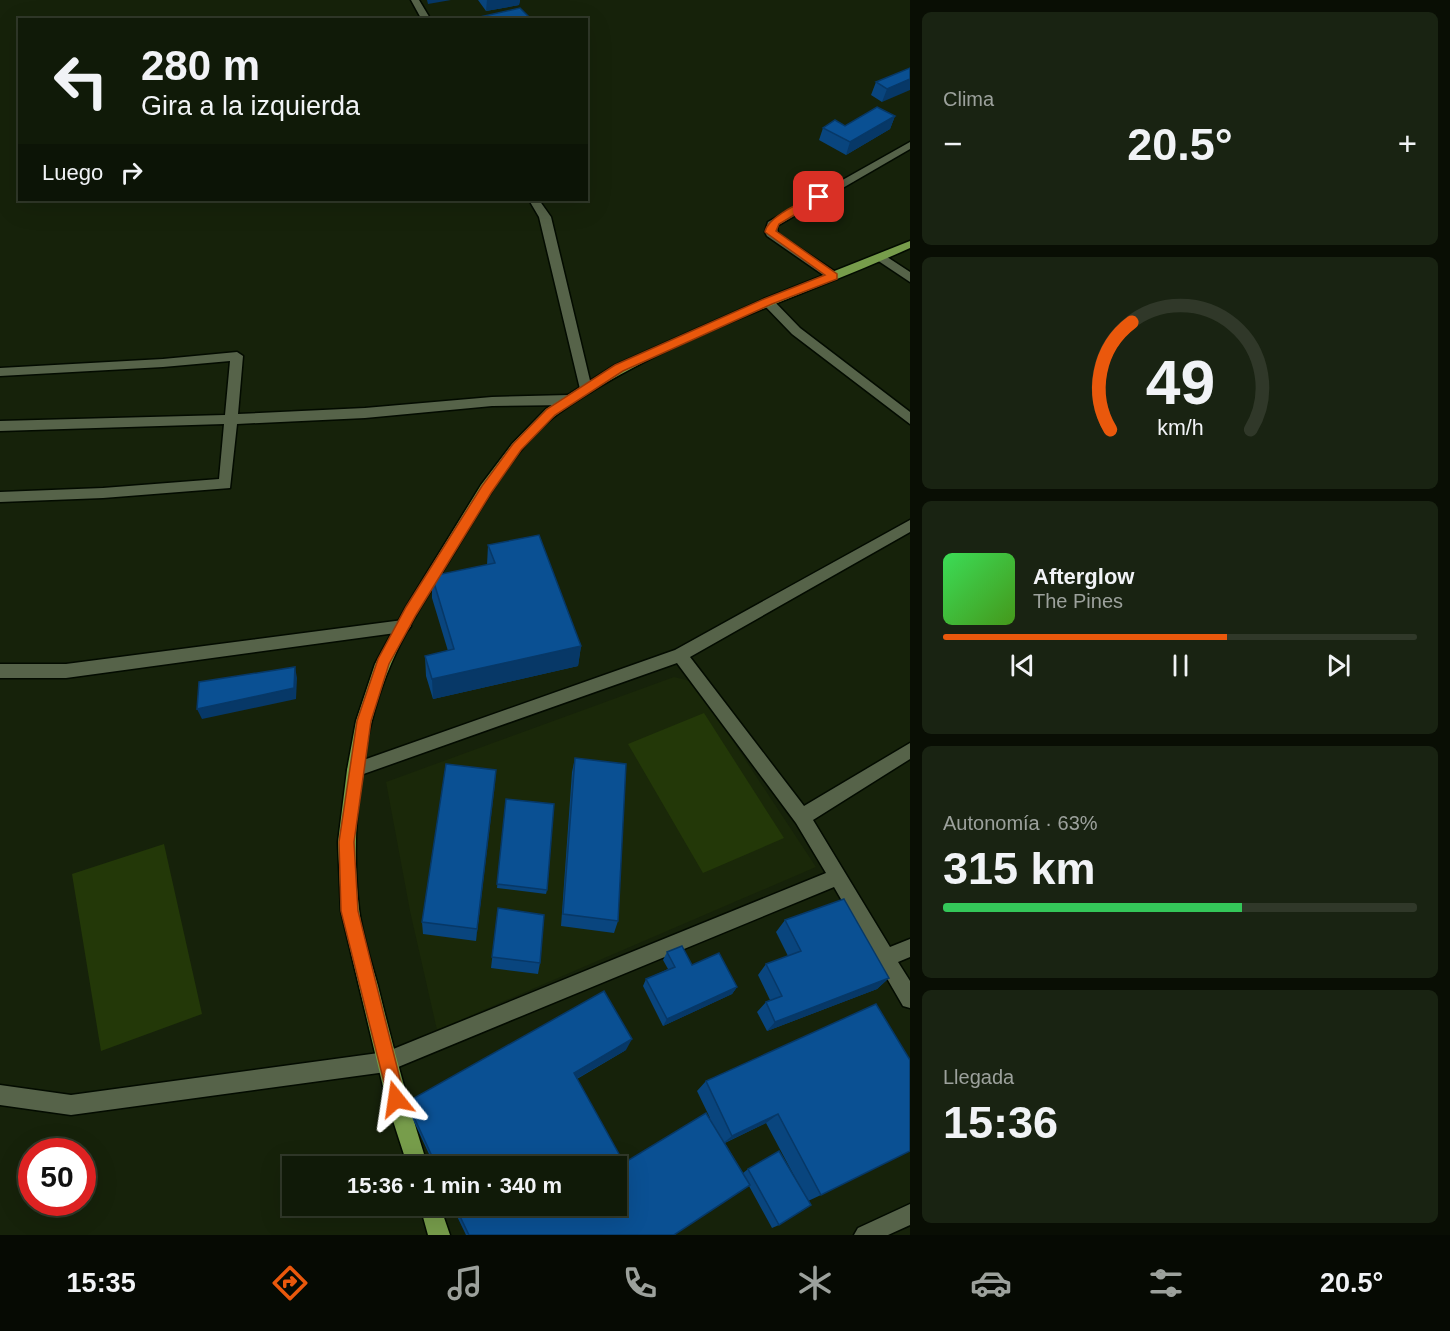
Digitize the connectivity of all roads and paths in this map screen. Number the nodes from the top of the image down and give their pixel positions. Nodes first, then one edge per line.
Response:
1 (415, 0) edge
2 (426, 18) edge
3 (910, 145) edge
4 (535, 201) edge
5 (910, 244) edge
6 (881, 257) junction
7 (833, 276) junction
8 (910, 278) edge
9 (768, 302) junction
10 (0, 372) edge
11 (586, 389) junction
12 (569, 400) junction
13 (910, 419) edge
14 (233, 420) junction
15 (0, 426) edge
16 (0, 497) edge
17 (910, 525) edge
18 (403, 626) junction
19 (680, 655) junction
20 (0, 671) edge
21 (910, 750) edge
22 (355, 770) junction
23 (802, 817) junction
24 (838, 877) junction
25 (910, 948) edge
26 (886, 958) junction
27 (910, 999) edge
28 (386, 1062) junction
29 (0, 1095) edge
30 (415, 1156) edge
31 (910, 1214) edge
32 (433, 1216) edge
33 (439, 1235) edge
34 (865, 1235) edge

1 - 2 street
3 - 7 street
4 - 11 street
5 - 6 main road
6 - 7 main road
6 - 8 street
7 - 9 main road
9 - 11 main road
9 - 13 street
10 - 14 street
11 - 12 main road
12 - 14 street
12 - 18 main road
14 - 15 street
14 - 16 street
17 - 19 street
18 - 20 street
18 - 22 main road
19 - 22 street
19 - 23 street
21 - 23 street
22 - 28 main road
23 - 24 street
24 - 26 street
24 - 28 street
25 - 26 street
26 - 27 street
28 - 29 street
28 - 30 main road
31 - 34 street
32 - 33 main road

